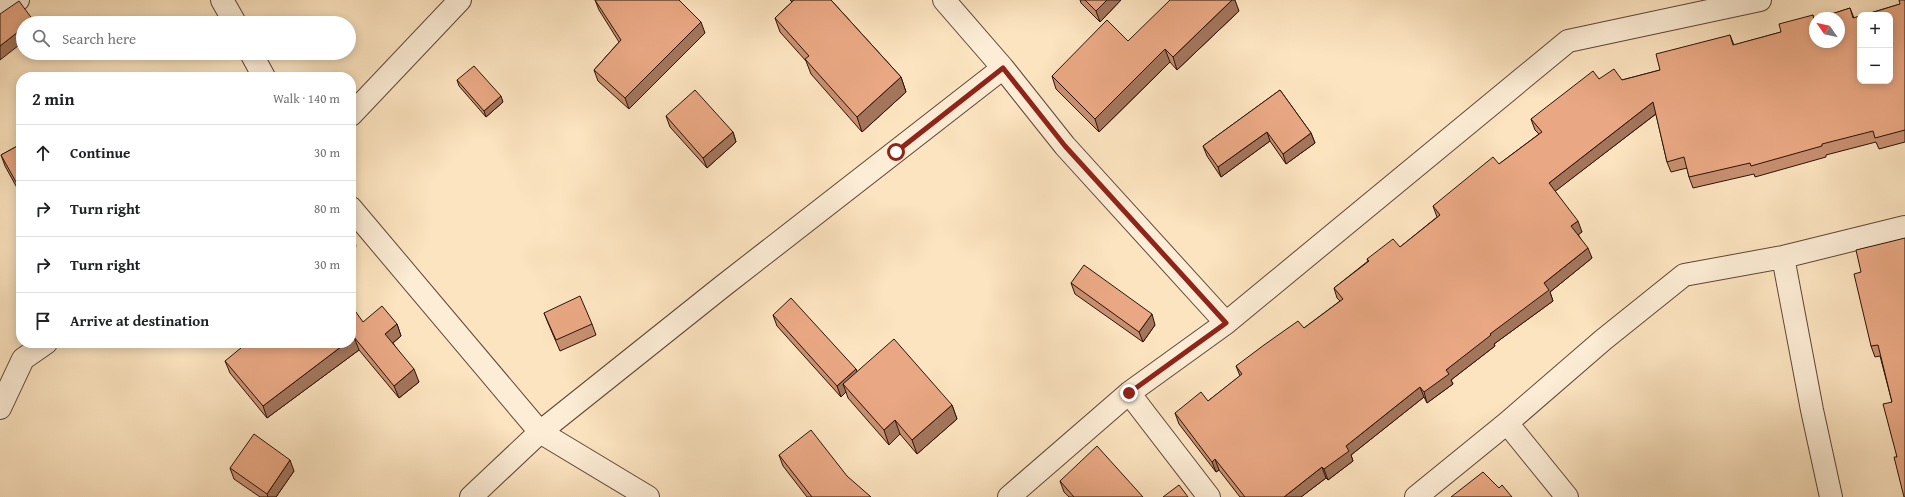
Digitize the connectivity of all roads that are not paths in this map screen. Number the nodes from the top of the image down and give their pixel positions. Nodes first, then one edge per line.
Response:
1 (18, 0) edge
2 (222, 0) edge
3 (460, 0) edge
4 (944, 0) edge
5 (1760, 0) edge
6 (0, 14) edge
7 (231, 16) edge
8 (255, 60) edge
9 (1003, 68) junction
10 (261, 72) edge
11 (356, 110) edge
12 (356, 214) edge
13 (1905, 227) edge
14 (1783, 257) junction
15 (1226, 323) junction
16 (39, 348) edge
17 (1129, 393) junction
18 (0, 408) edge
19 (1507, 423) junction
20 (540, 432) junction
21 (472, 497) edge
22 (648, 497) edge
23 (1009, 497) edge
24 (1209, 497) edge
25 (1416, 497) edge
26 (1567, 497) edge
27 (1831, 497) edge

1 - 6 street
2 - 7 street
3 - 11 street
4 - 9 street
5 - 15 street
8 - 10 street
9 - 15 street
9 - 20 street
12 - 20 street
13 - 14 street
14 - 19 street
14 - 27 street
15 - 17 street
16 - 18 street
17 - 23 street
17 - 24 street
19 - 25 street
19 - 26 street
20 - 21 street
20 - 22 street

